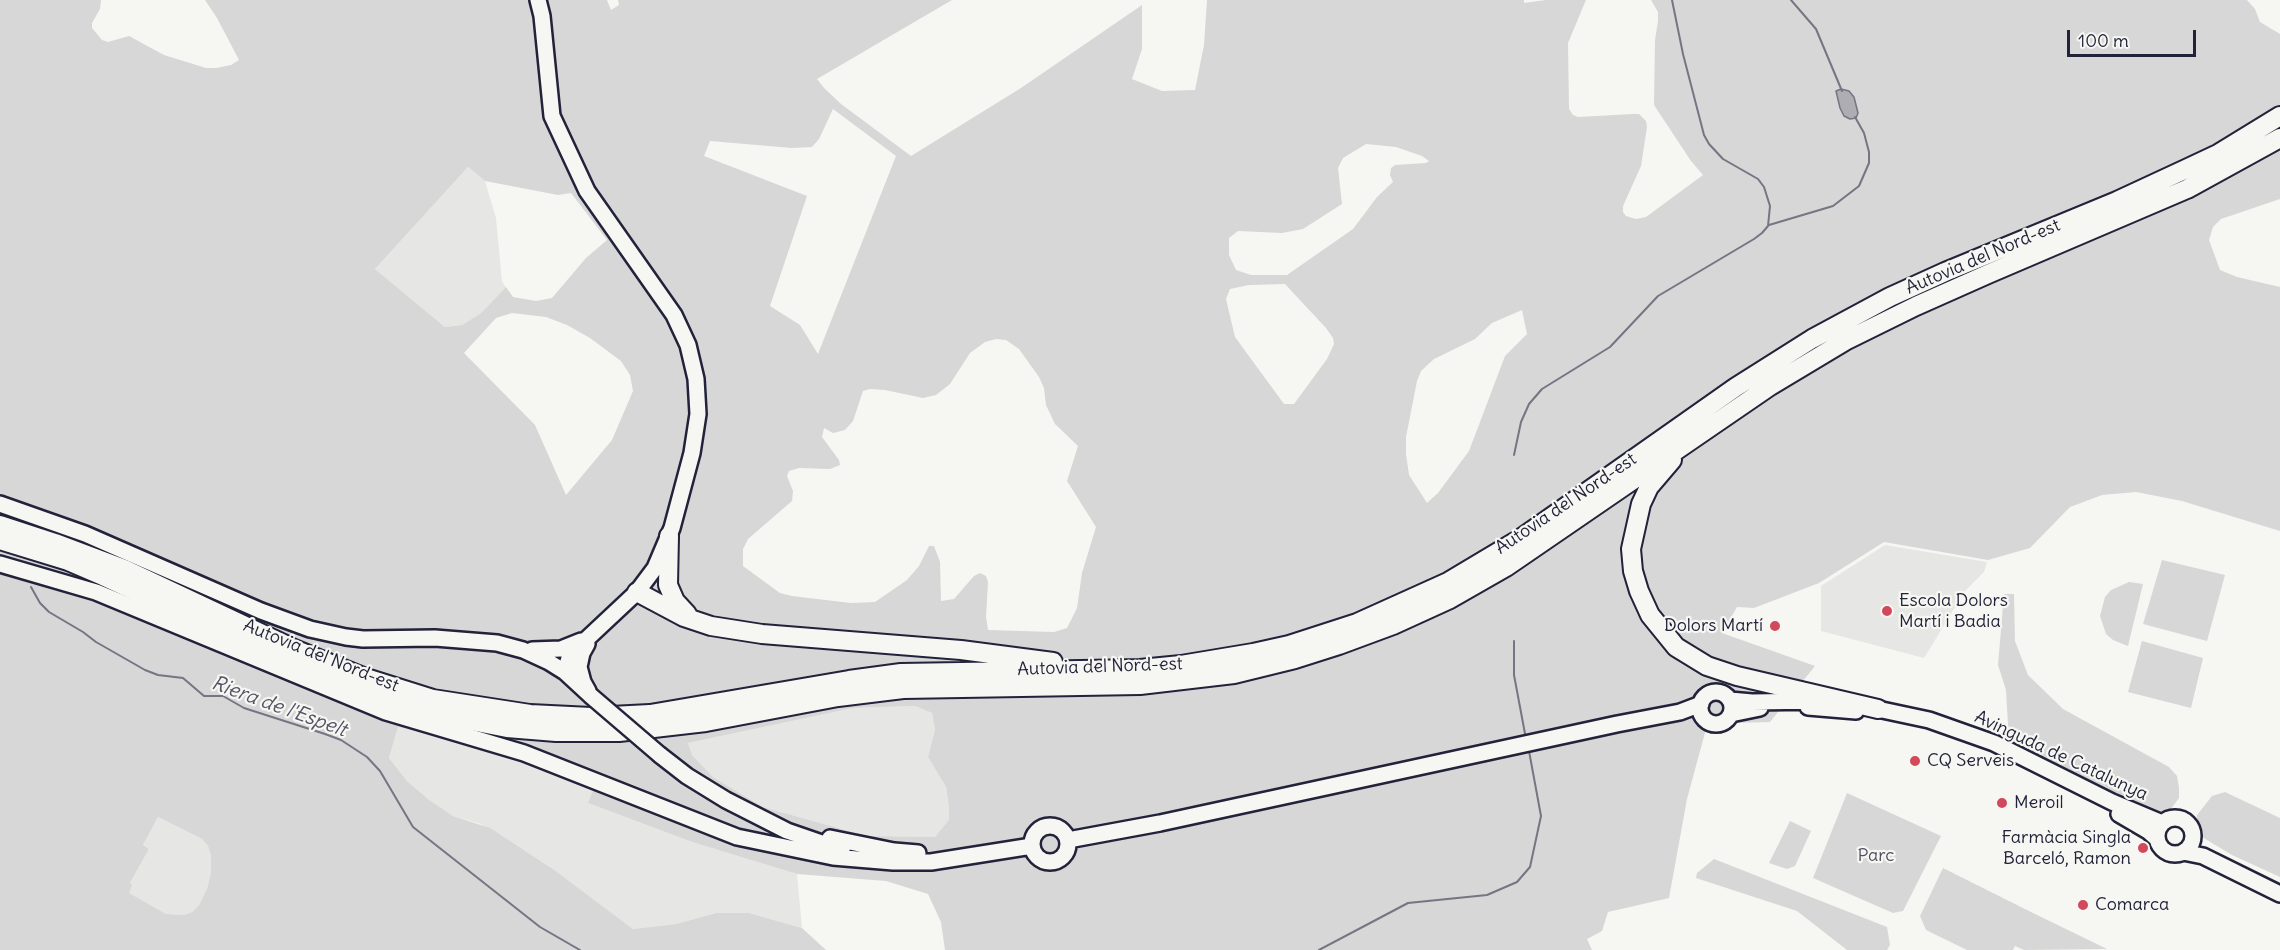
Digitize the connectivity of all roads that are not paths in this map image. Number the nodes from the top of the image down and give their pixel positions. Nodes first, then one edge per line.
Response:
1 (538, 0) edge
2 (2280, 117) edge
3 (2280, 138) edge
4 (1721, 419) junction
5 (0, 504) edge
6 (0, 525) edge
7 (669, 536) junction
8 (0, 542) edge
9 (0, 564) edge
10 (637, 592) junction
11 (704, 624) junction
12 (594, 634) junction
13 (523, 650) junction
14 (1093, 671) junction
15 (565, 672) junction
16 (591, 696) junction
17 (1730, 707) junction
18 (1701, 709) junction
19 (1878, 709) junction
20 (761, 817) junction
21 (2162, 823) junction
22 (2192, 834) junction
23 (2157, 839) junction
24 (1068, 840) junction
25 (1032, 846) junction
26 (2183, 852) junction
27 (975, 856) junction
28 (925, 862) junction
29 (2280, 886) edge
30 (2280, 894) edge

1 - 7 street
2 - 14 highway, Autovia del Nord-est
3 - 4 highway, Autovia del Nord-est
4 - 8 highway, Autovia del Nord-est
4 - 19 highway
5 - 13 street
6 - 14 highway, Autovia del Nord-est
7 - 10 street
7 - 11 highway
9 - 28 street
10 - 11 highway
10 - 12 street
11 - 14 highway
12 - 13 street
12 - 15 street
12 - 16 street
13 - 15 street
15 - 16 street
16 - 20 street, bridge
17 - 18 street
17 - 18 street
17 - 19 street, Avinguda de Catalunya
17 - 23 street, Avinguda de Catalunya
18 - 24 street
19 - 21 street, Avinguda de Catalunya
20 - 27 street
20 - 28 street
21 - 22 street
21 - 23 street
22 - 26 street
22 - 29 street
23 - 26 street
24 - 25 street
24 - 25 street
25 - 27 street
26 - 30 street
27 - 28 street

